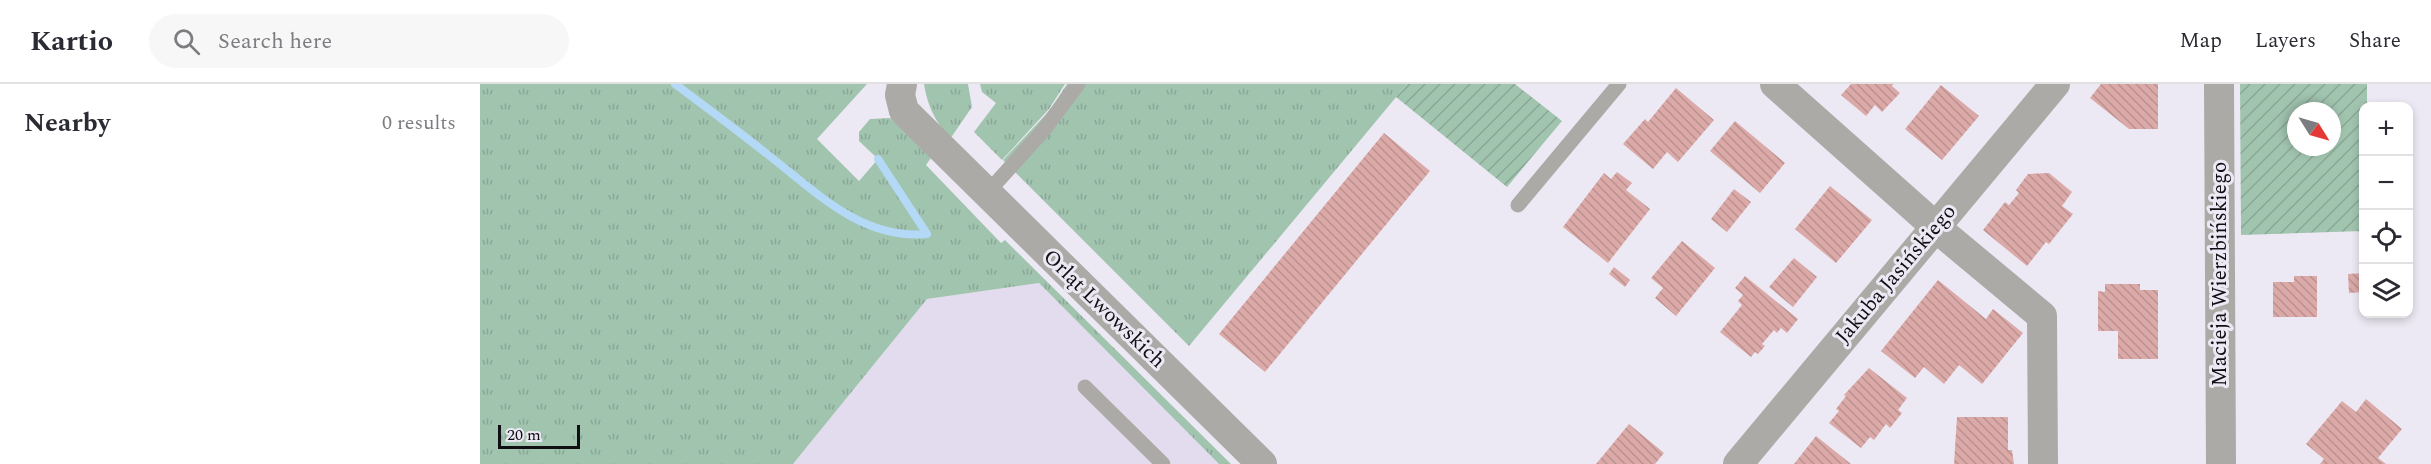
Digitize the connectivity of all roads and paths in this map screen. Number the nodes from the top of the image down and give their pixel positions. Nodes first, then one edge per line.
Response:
1 (902, 84) edge
2 (1078, 84) edge
3 (1619, 84) edge
4 (1775, 84) edge
5 (2055, 84) edge
6 (2219, 84) edge
7 (987, 193) junction
8 (1518, 206) dead end
9 (1936, 226) junction
10 (1085, 387) dead end
11 (1163, 464) edge
12 (1262, 464) edge
13 (1738, 464) edge
14 (2043, 464) edge
15 (2221, 464) edge

1 - 7 street, Orląt Lwowskich
2 - 7 lane
3 - 8 lane
4 - 9 street
5 - 9 street, Jakuba Jasińskiego
6 - 15 street, Macieja Wierzbińskiego
7 - 12 street, Orląt Lwowskich
9 - 13 street, Jakuba Jasińskiego
9 - 14 street
10 - 11 lane

